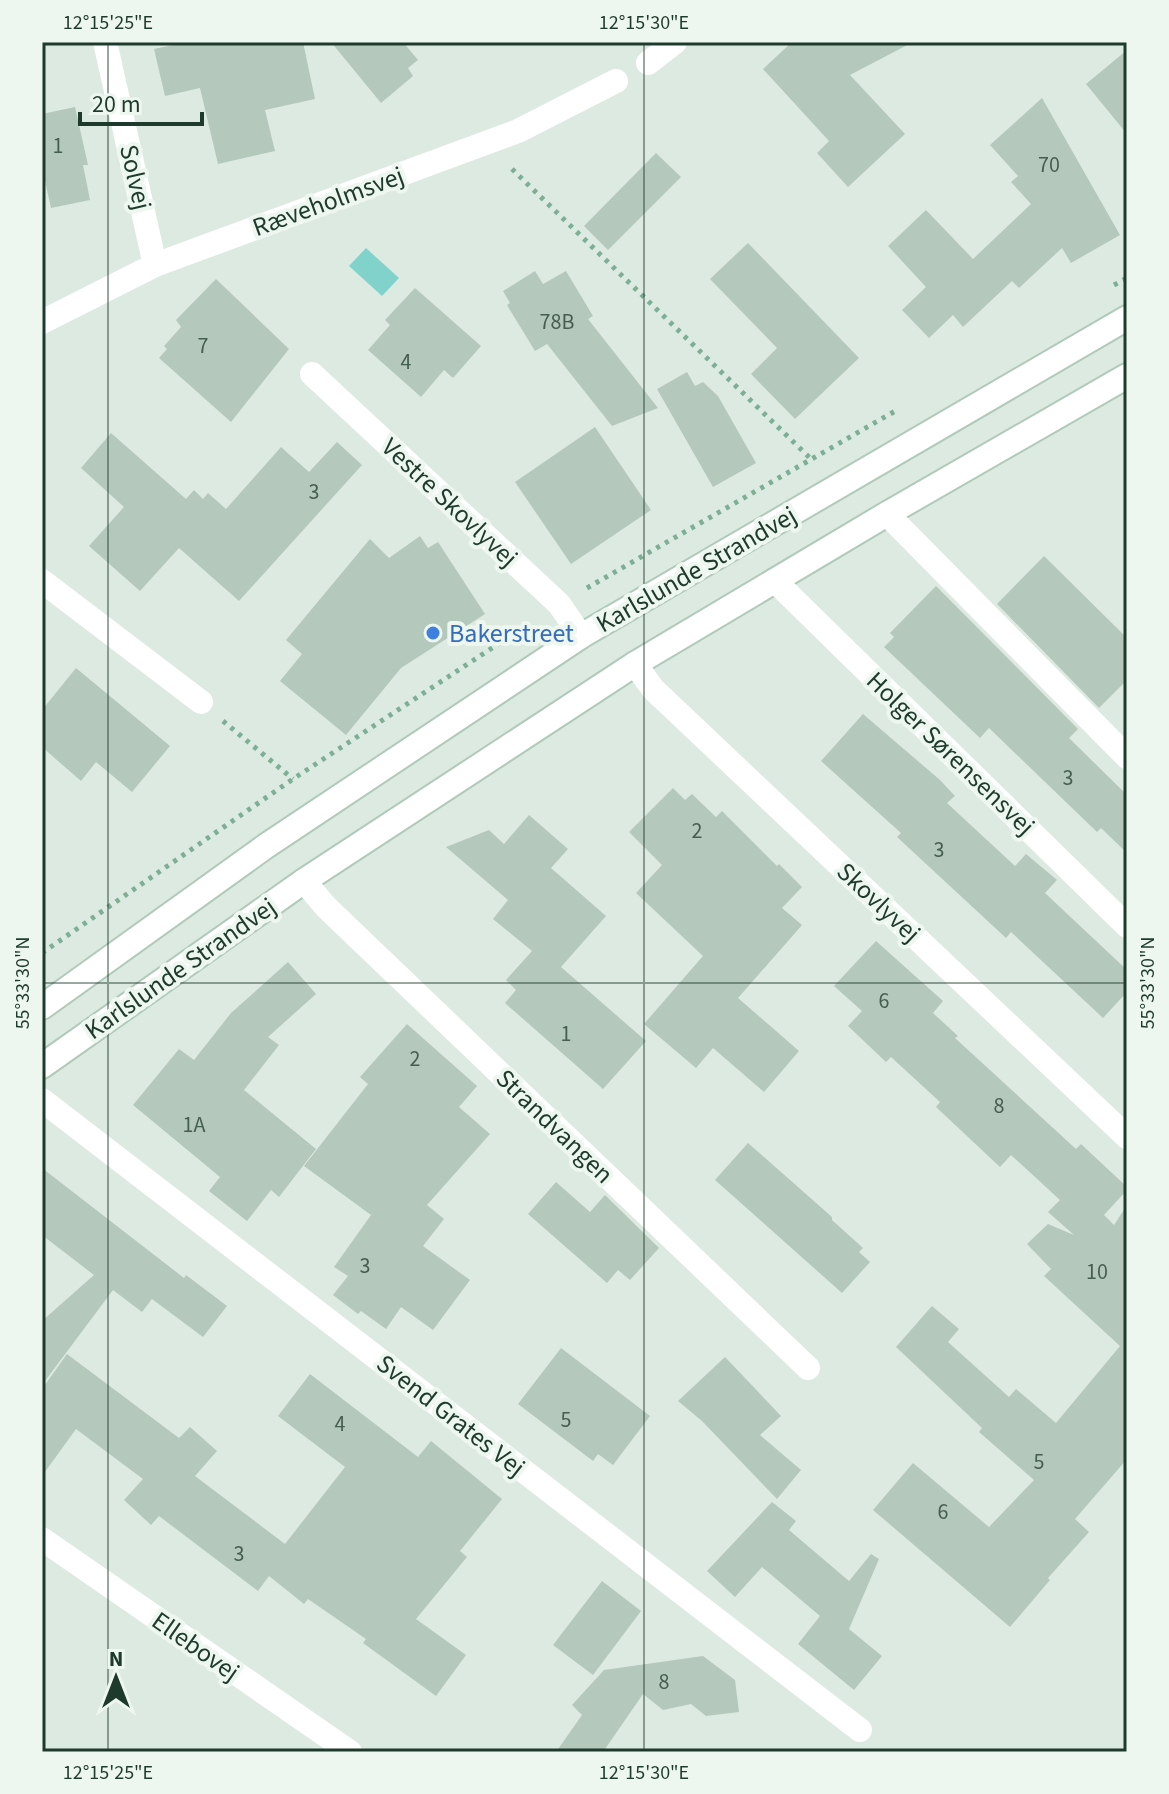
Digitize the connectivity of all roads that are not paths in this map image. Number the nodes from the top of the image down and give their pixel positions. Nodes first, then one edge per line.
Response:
1 (105, 42) edge
2 (675, 42) edge
3 (648, 63) dead end
4 (616, 81) dead end
5 (155, 265) junction
6 (1127, 318) edge
7 (42, 322) edge
8 (312, 374) dead end
9 (1127, 376) edge
10 (887, 514) junction
11 (42, 581) edge
12 (775, 581) junction
13 (581, 636) junction
14 (635, 664) junction
15 (201, 702) road end
16 (1127, 757) edge
17 (304, 881) junction
18 (1127, 926) edge
19 (42, 1007) edge
20 (42, 1066) edge
21 (42, 1100) edge
22 (1127, 1137) edge
23 (808, 1368) dead end
24 (42, 1539) edge
25 (860, 1730) dead end
26 (350, 1752) edge

1 - 5 street, Solvej
2 - 3 street
4 - 5 street, Ræveholmsvej
5 - 7 street, Ræveholmsvej
6 - 13 street, Karlslunde Strandvej
8 - 13 street, Vestre Skovlyvej
9 - 10 street, Karlslunde Strandvej
10 - 12 street, Karlslunde Strandvej
10 - 16 street
11 - 15 street
12 - 14 street, Karlslunde Strandvej
12 - 18 street, Holger Sørensensvej
13 - 19 street, Karlslunde Strandvej
14 - 17 street, Karlslunde Strandvej
14 - 22 street, Skovlyvej
17 - 20 street, Karlslunde Strandvej
17 - 23 street, Strandvangen
21 - 25 street, Svend Grates Vej
24 - 26 street, Ellebovej

